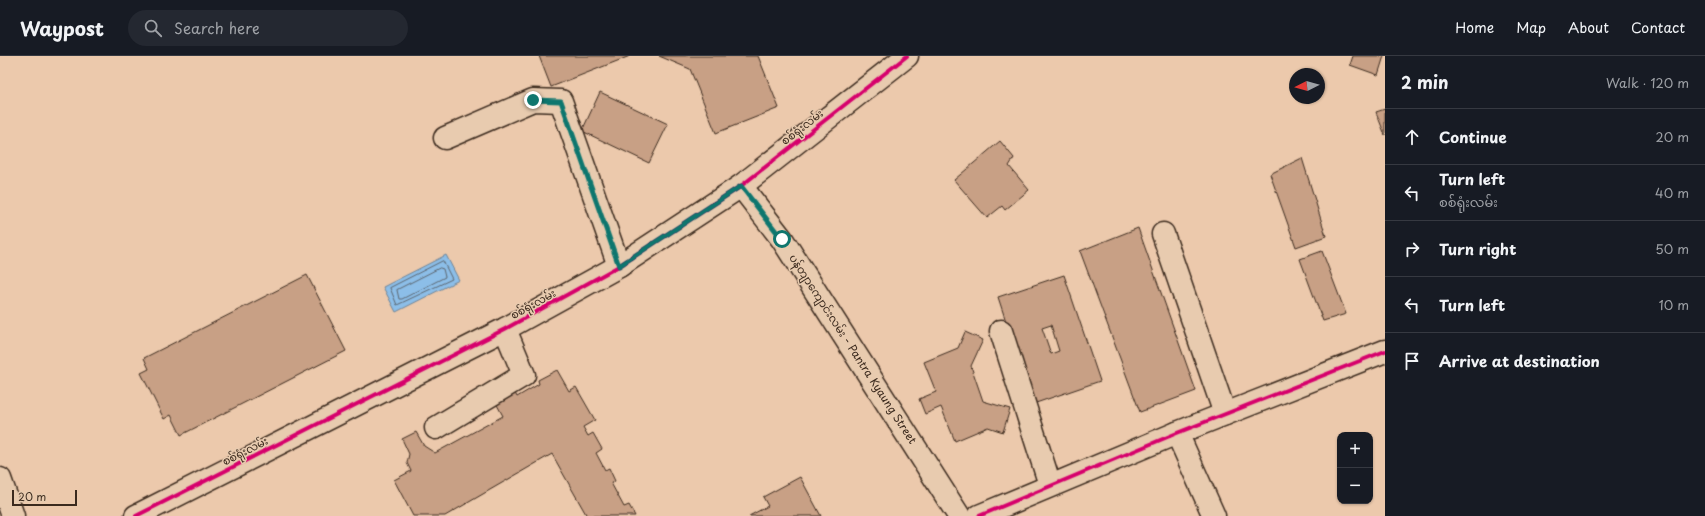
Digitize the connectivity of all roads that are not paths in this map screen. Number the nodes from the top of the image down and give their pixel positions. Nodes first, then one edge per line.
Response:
1 (907, 56) edge
2 (445, 138) dead end
3 (741, 186) junction
4 (1163, 234) dead end
5 (619, 266) junction
6 (505, 329) junction
7 (1001, 331) dead end
8 (1383, 357) edge
9 (1225, 414) junction
10 (436, 428) dead end
11 (1177, 433) junction
12 (0, 479) edge
13 (1050, 485) junction
14 (13, 516) edge
15 (136, 516) edge
16 (959, 516) edge
17 (979, 516) edge
18 (1214, 516) edge

1 - 3 street, စစ်ရုံးလမ်း
2 - 5 street
3 - 5 street, စစ်ရုံးလမ်း
3 - 16 street, ပန်တျာကျောင်းလမ်း - Pantra Kyaung Street
4 - 9 street
5 - 6 street, စစ်ရုံးလမ်း
6 - 10 street
6 - 15 street, စစ်ရုံးလမ်း
7 - 13 street
8 - 9 street
9 - 11 street
11 - 13 street
11 - 18 street
12 - 14 street
13 - 17 street

